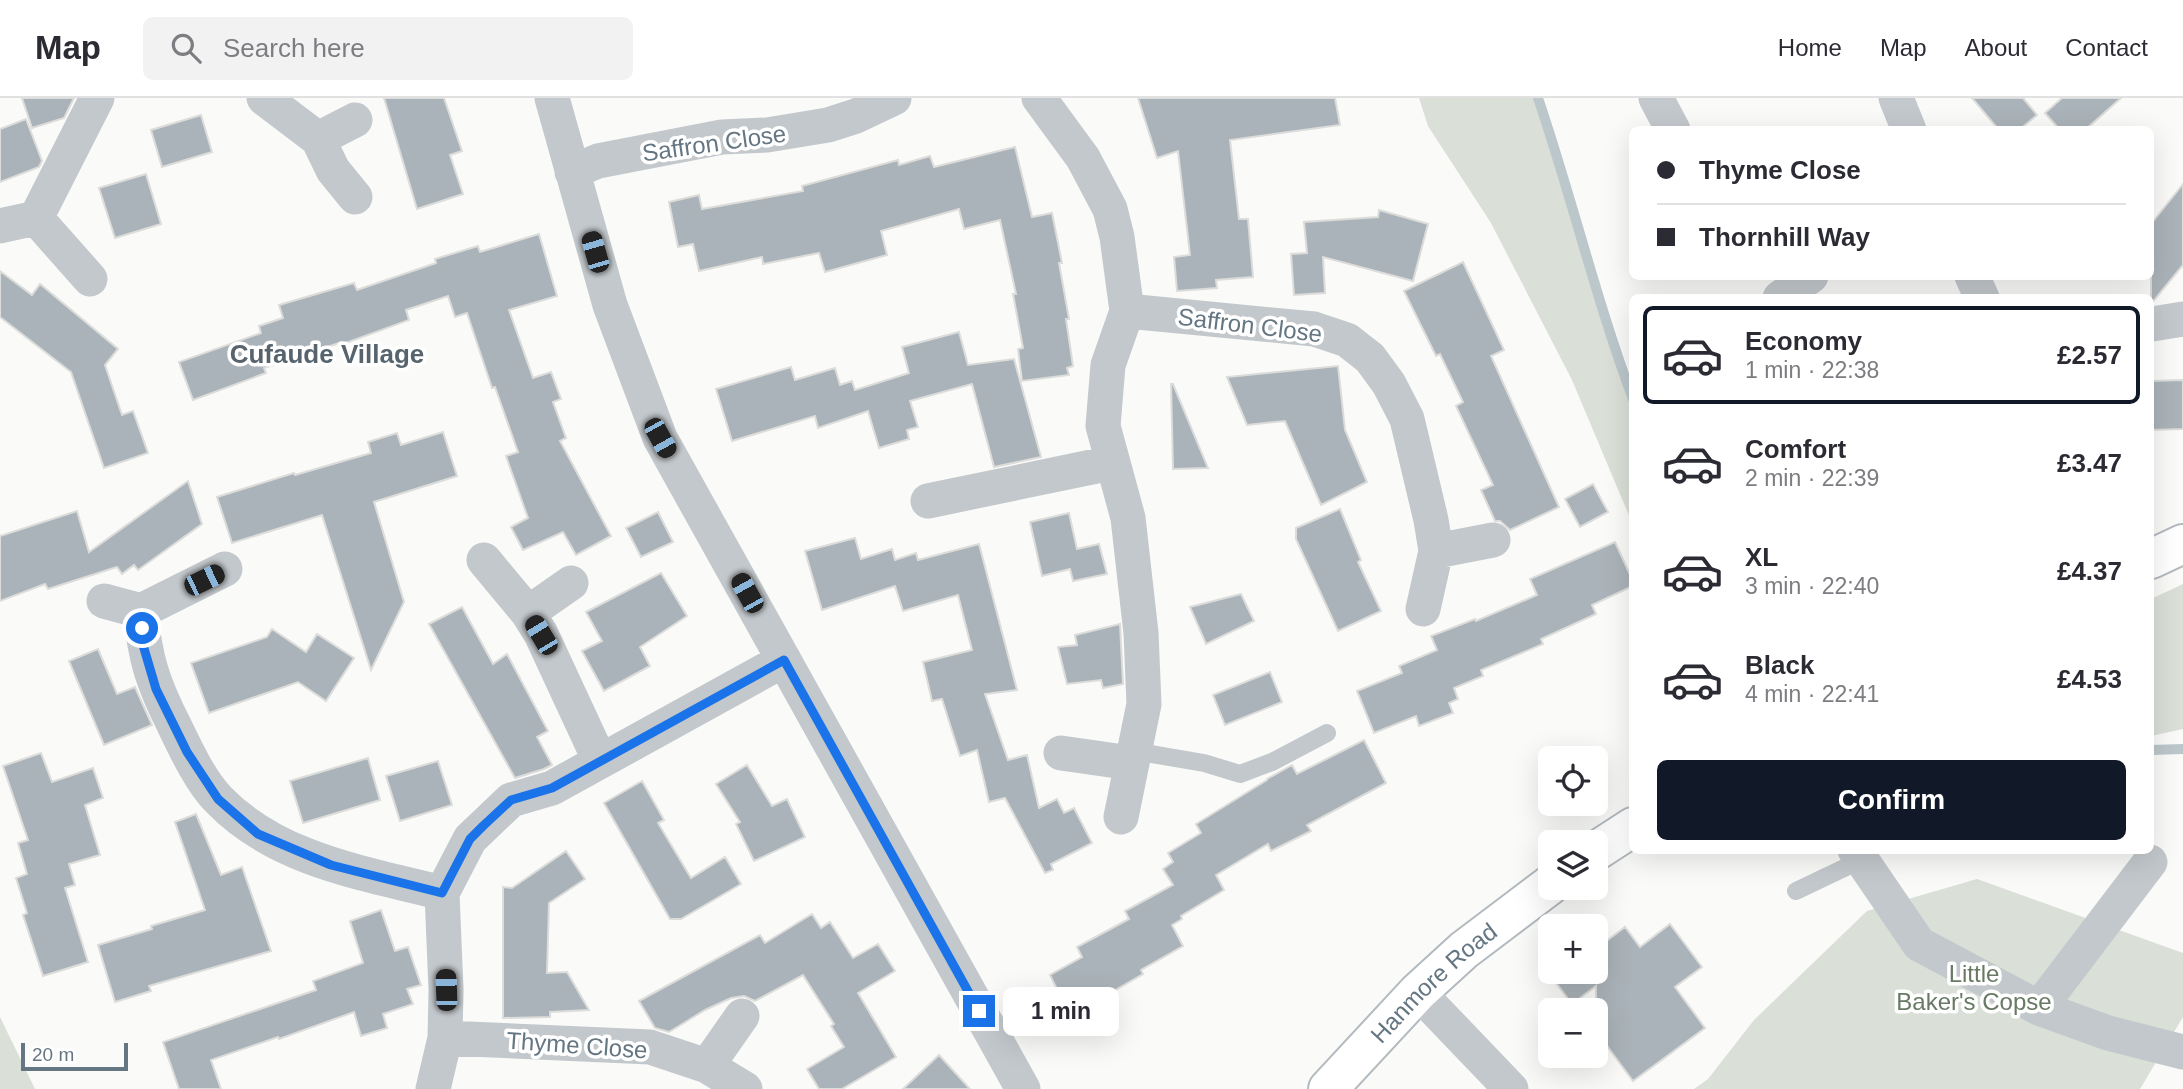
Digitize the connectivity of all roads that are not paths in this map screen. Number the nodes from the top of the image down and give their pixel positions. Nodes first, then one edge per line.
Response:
1 (97, 98) edge
2 (264, 98) edge
3 (552, 98) edge
4 (894, 98) edge
5 (1039, 98) edge
6 (1656, 98) edge
7 (1896, 98) edge
8 (355, 120) dead end
9 (1671, 126) edge
10 (1907, 126) edge
11 (318, 139) junction
12 (572, 172) junction
13 (355, 197) dead end
14 (36, 218) junction
15 (0, 226) edge
16 (90, 279) dead end
17 (1126, 311) junction
18 (2183, 319) edge
19 (2154, 324) edge
20 (1111, 463) junction
21 (928, 501) dead end
22 (1493, 540) dead end
23 (2183, 544) edge
24 (1436, 551) junction
25 (2154, 558) edge
26 (484, 559) dead end
27 (225, 569) dead end
28 (571, 583) dead end
29 (104, 601) dead end
30 (1423, 609) dead end
31 (141, 611) junction
32 (528, 613) junction
33 (784, 660) junction
34 (1328, 733) dead end
35 (1062, 753) dead end
36 (1132, 757) junction
37 (600, 761) junction
38 (1121, 817) dead end
39 (1629, 829) edge
40 (1608, 843) edge
41 (1858, 855) edge
42 (2150, 862) dead end
43 (1796, 891) dead end
44 (442, 893) junction
45 (1538, 894) edge
46 (1418, 992) junction
47 (2039, 1009) junction
48 (742, 1016) dead end
49 (445, 1038) junction
50 (2183, 1052) edge
51 (707, 1066) junction
52 (433, 1089) edge
53 (745, 1089) edge
54 (1023, 1089) edge
55 (1328, 1089) edge
56 (1511, 1089) edge

1 - 14 street
2 - 11 street
3 - 12 street
4 - 12 street, Saffron Close
5 - 17 street
6 - 9 street
7 - 10 street
8 - 11 street
11 - 13 street
12 - 33 street
14 - 15 street
14 - 16 street
17 - 20 street
17 - 24 street, Saffron Close
18 - 19 street
20 - 21 street
20 - 36 street
22 - 24 street
23 - 25 street
24 - 30 street, Saffron Close
26 - 32 street
27 - 31 street
28 - 32 street
29 - 31 street
31 - 44 street
32 - 37 street
33 - 37 street
33 - 54 street
34 - 36 lane
35 - 36 street
36 - 38 street
37 - 44 street
39 - 40 street
41 - 43 lane
41 - 47 street
42 - 47 street
44 - 49 street
45 - 46 street, Hanmore Road
46 - 55 street, Hanmore Road
46 - 56 street
47 - 50 street
48 - 51 street
49 - 51 street, Thyme Close
49 - 52 street
51 - 53 street, Thyme Close

